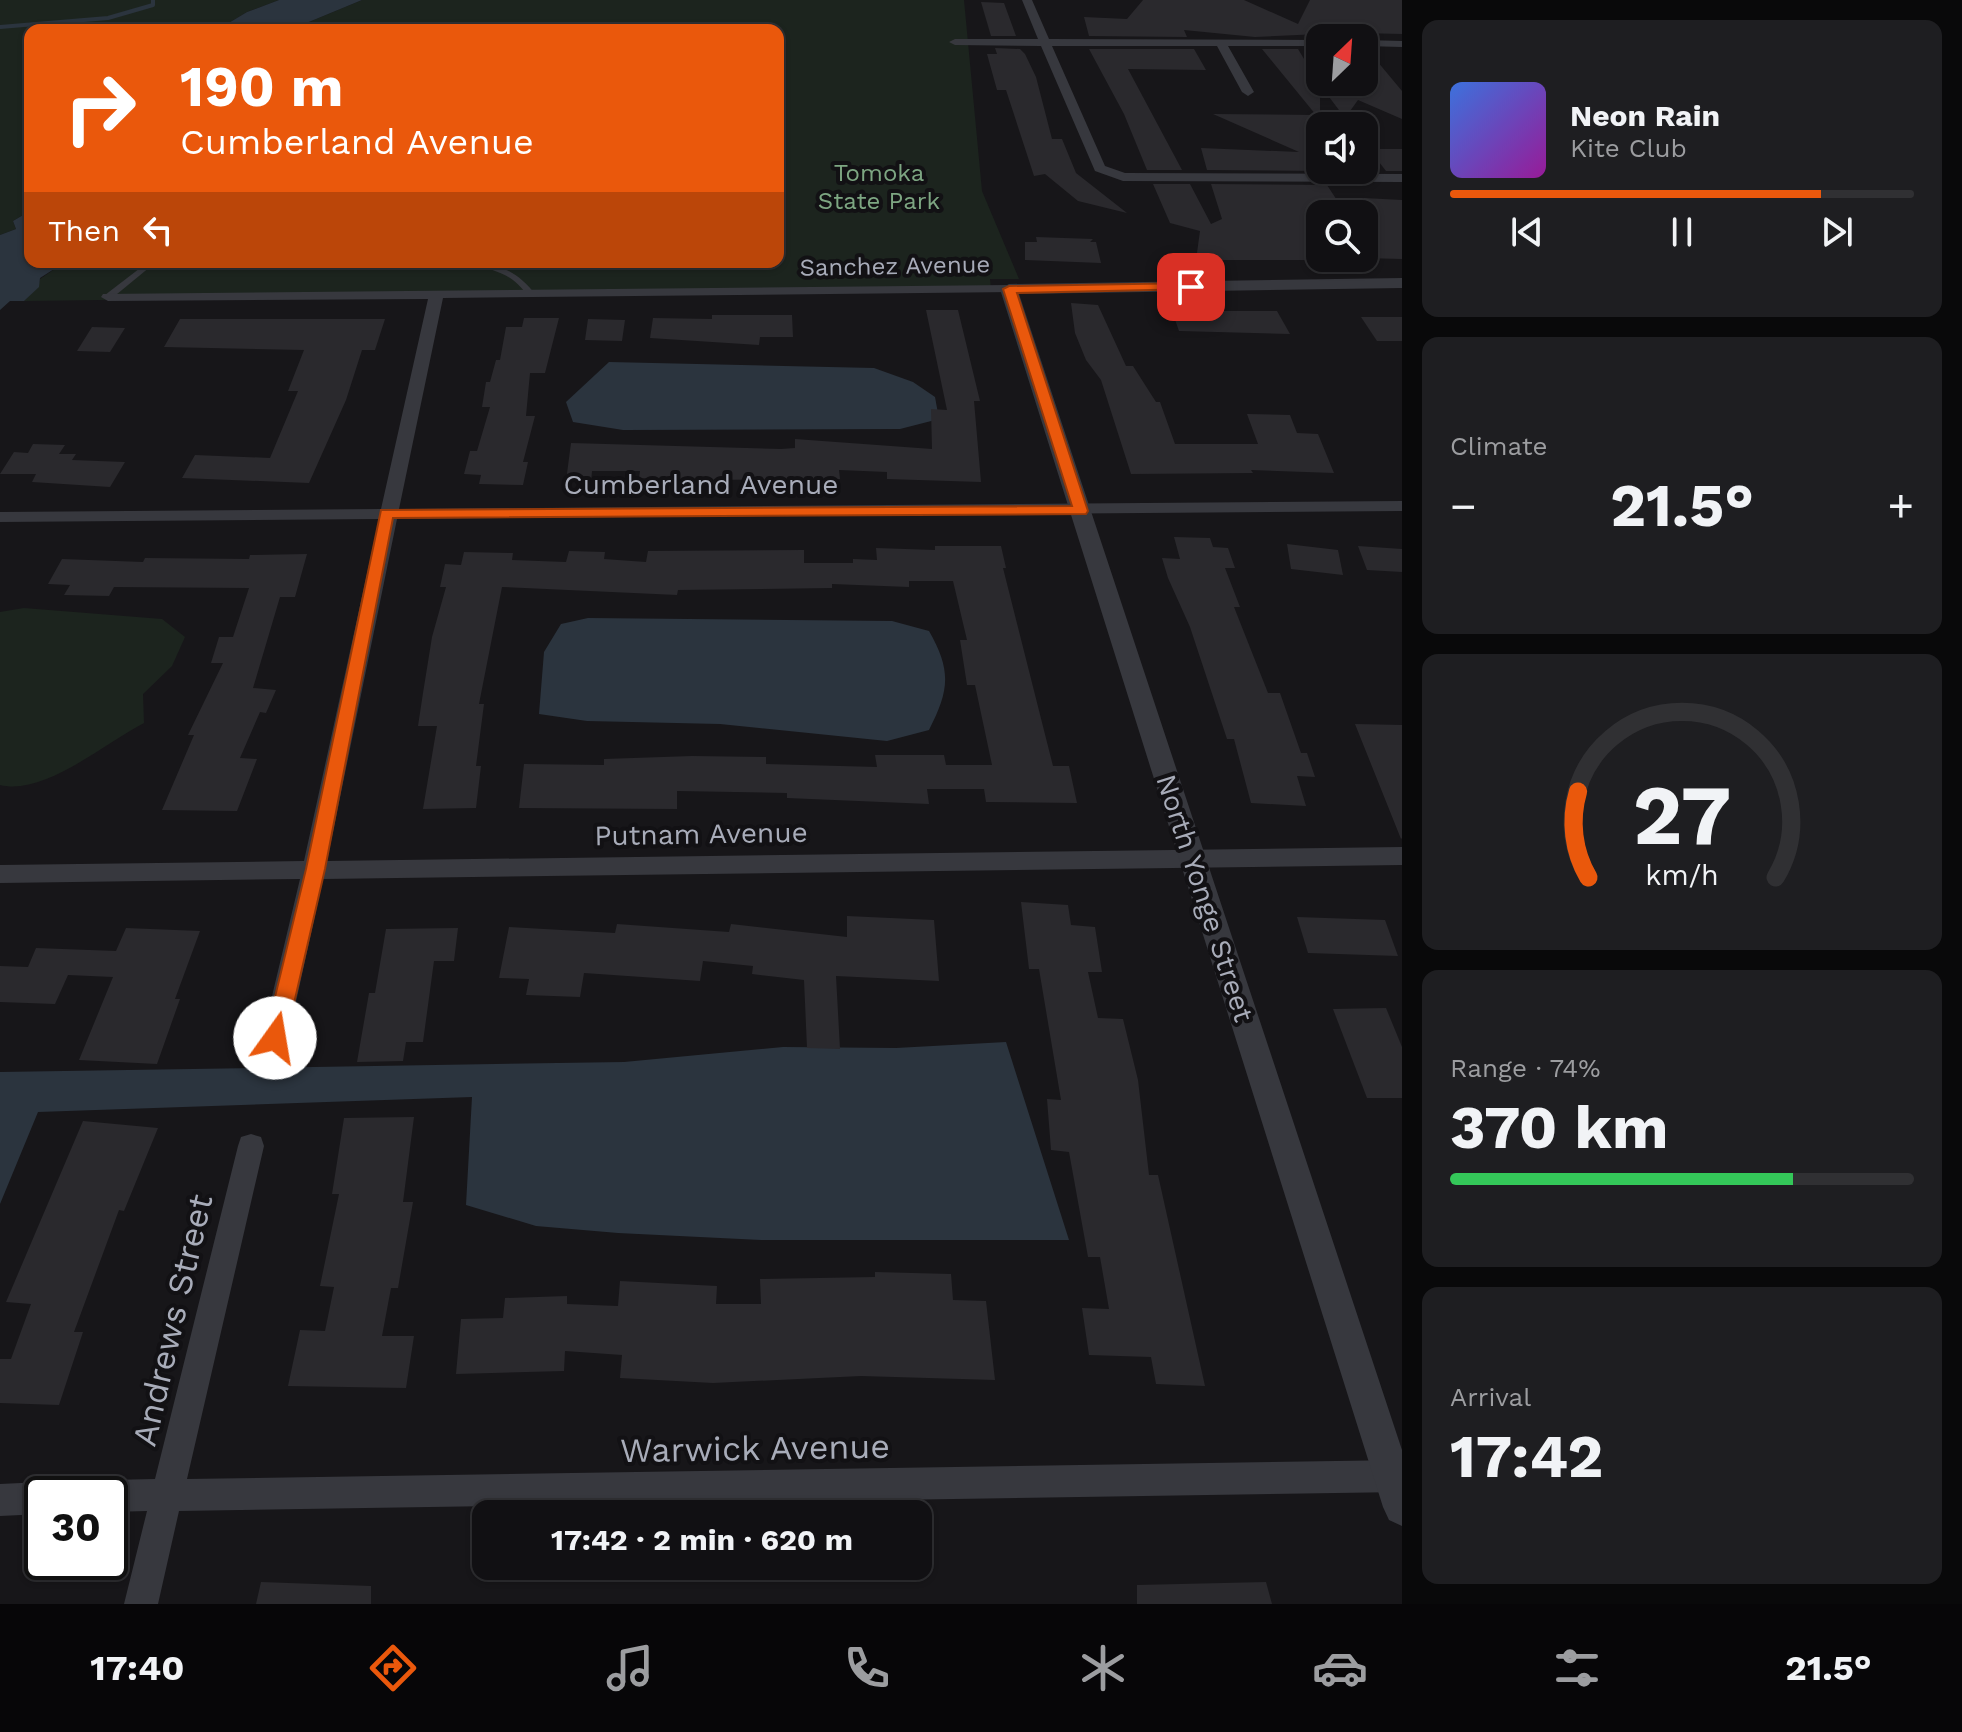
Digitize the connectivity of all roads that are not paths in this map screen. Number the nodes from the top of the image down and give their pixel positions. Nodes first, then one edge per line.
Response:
1 (1027, 0) edge
2 (955, 42) dead end
3 (1045, 42) junction
4 (1220, 42) junction
5 (1306, 43) edge
6 (1396, 44) edge
7 (1402, 58) edge
8 (1248, 92) dead end
9 (1402, 178) edge
10 (144, 268) edge
11 (495, 268) edge
12 (1402, 283) edge
13 (1009, 289) junction
14 (531, 294) junction
15 (436, 296) junction
16 (108, 297) joint
17 (1402, 506) edge
18 (1080, 511) junction
19 (386, 513) junction
20 (0, 517) edge
21 (1402, 856) edge
22 (1192, 859) junction
23 (315, 869) junction
24 (0, 874) edge
25 (275, 1038) dead end
26 (251, 1146) dead end
27 (1397, 1476) edge
28 (170, 1494) junction
29 (128, 1495) edge
30 (24, 1499) edge
31 (0, 1500) edge
32 (1402, 1507) edge
33 (141, 1604) edge

1 - 3 street
2 - 3 street
3 - 4 street
3 - 9 street
4 - 5 street
4 - 8 street
6 - 7 street
10 - 16 lane
11 - 14 lane
12 - 13 street, Sanchez Avenue
13 - 14 street, Sanchez Avenue
13 - 18 street, North Yonge Street
14 - 15 street, Sanchez Avenue
15 - 16 street, Sanchez Avenue
15 - 19 street
17 - 18 street, Cumberland Avenue
18 - 19 street, Cumberland Avenue
18 - 22 street, North Yonge Street
19 - 20 street, Cumberland Avenue
19 - 23 street
21 - 22 street, Putnam Avenue
22 - 23 street, Putnam Avenue
22 - 27 street, North Yonge Street
23 - 24 street, Putnam Avenue
23 - 25 street
26 - 28 street, Andrews Street
27 - 28 street, Warwick Avenue
27 - 32 street, North Yonge Street
28 - 29 street, Warwick Avenue
28 - 33 street, Andrews Street
30 - 31 street

